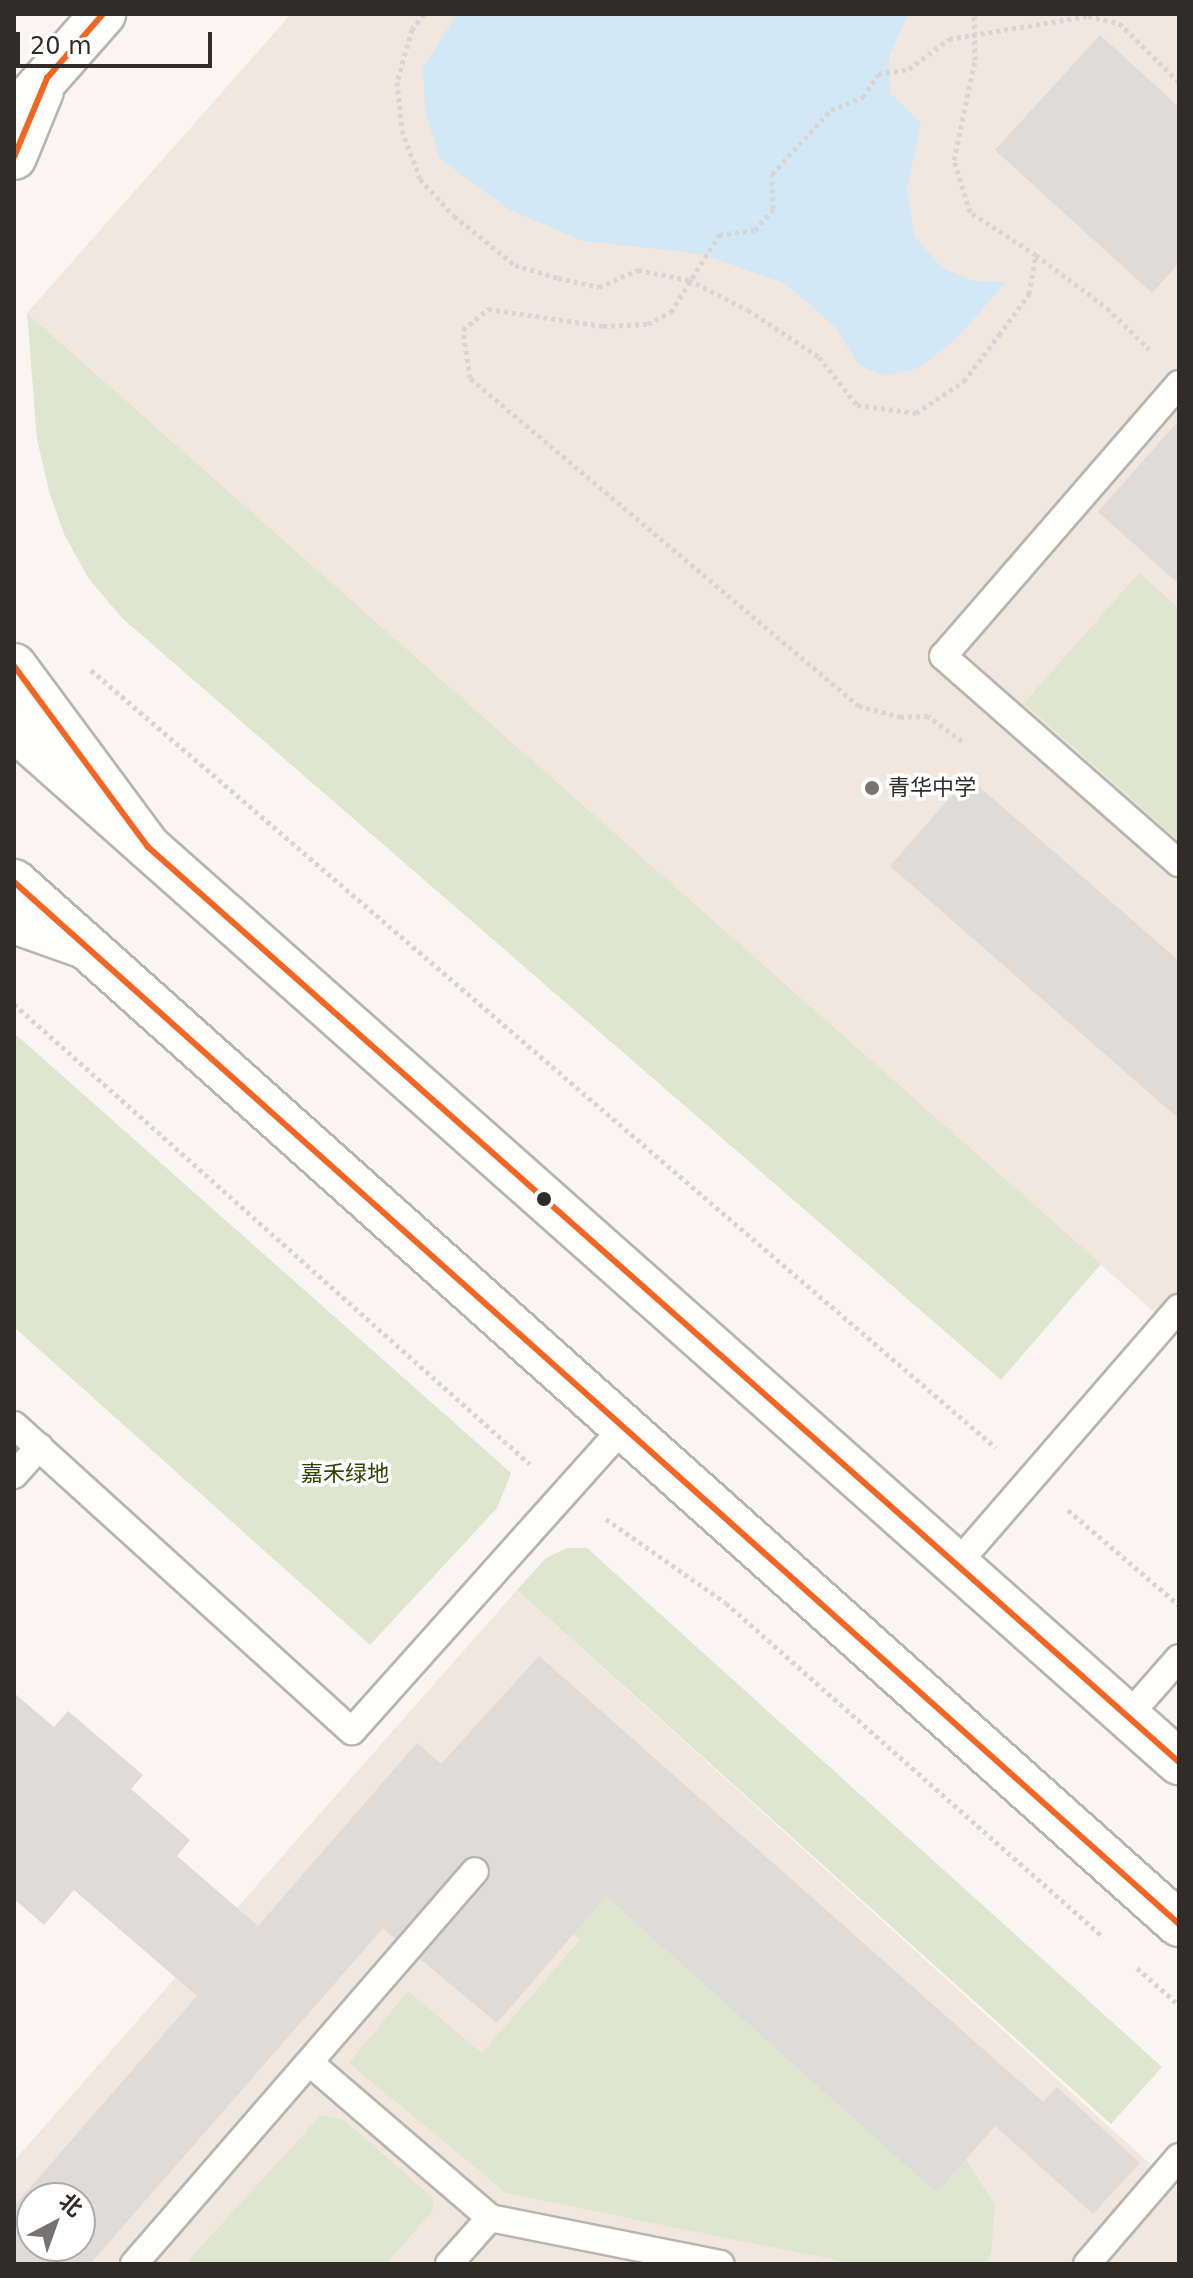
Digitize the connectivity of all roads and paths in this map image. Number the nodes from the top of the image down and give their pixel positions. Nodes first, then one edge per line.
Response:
1 (103, 14) edge
2 (424, 14) edge
3 (974, 14) edge
4 (975, 34) junction
5 (47, 78) junction
6 (1179, 82) edge
7 (14, 115) edge
8 (14, 157) edge
9 (1036, 255) junction
10 (689, 280) junction
11 (1159, 359) dead end
12 (1179, 384) edge
13 (14, 666) edge
14 (87, 666) dead end
15 (1021, 725) junction
16 (14, 728) edge
17 (148, 847) junction
18 (1179, 863) edge
19 (14, 882) edge
20 (14, 921) edge
21 (87, 947) junction
22 (1179, 1308) edge
23 (14, 1425) edge
24 (624, 1427) junction
25 (39, 1447) junction
26 (14, 1475) edge
27 (1031, 1478) junction
28 (957, 1564) junction
29 (1179, 1605) edge
30 (1179, 1658) edge
31 (1128, 1716) junction
32 (1179, 1762) edge
33 (475, 1871) dead end
34 (1179, 1924) edge
35 (310, 2063) junction
36 (1179, 2157) edge
37 (490, 2218) junction
38 (676, 2259) edge
39 (134, 2264) edge
40 (449, 2264) edge
41 (720, 2264) edge
42 (1087, 2264) edge

1 - 5 street
2 - 10 path
3 - 4 path
4 - 6 path
4 - 9 path
4 - 10 path
5 - 7 street
5 - 8 street
9 - 10 path
9 - 11 path
10 - 15 path
12 - 15 lane
13 - 17 street
14 - 27 path
15 - 18 lane
16 - 17 street
17 - 28 street
19 - 21 street
20 - 21 street
21 - 24 street
22 - 27 lane
23 - 25 lane
24 - 25 lane
24 - 34 street
25 - 26 lane
27 - 28 lane
27 - 29 path
28 - 31 street
30 - 31 lane
31 - 32 street
33 - 35 lane
35 - 37 lane
35 - 39 lane
36 - 42 lane
37 - 38 lane
37 - 40 lane
38 - 41 lane

